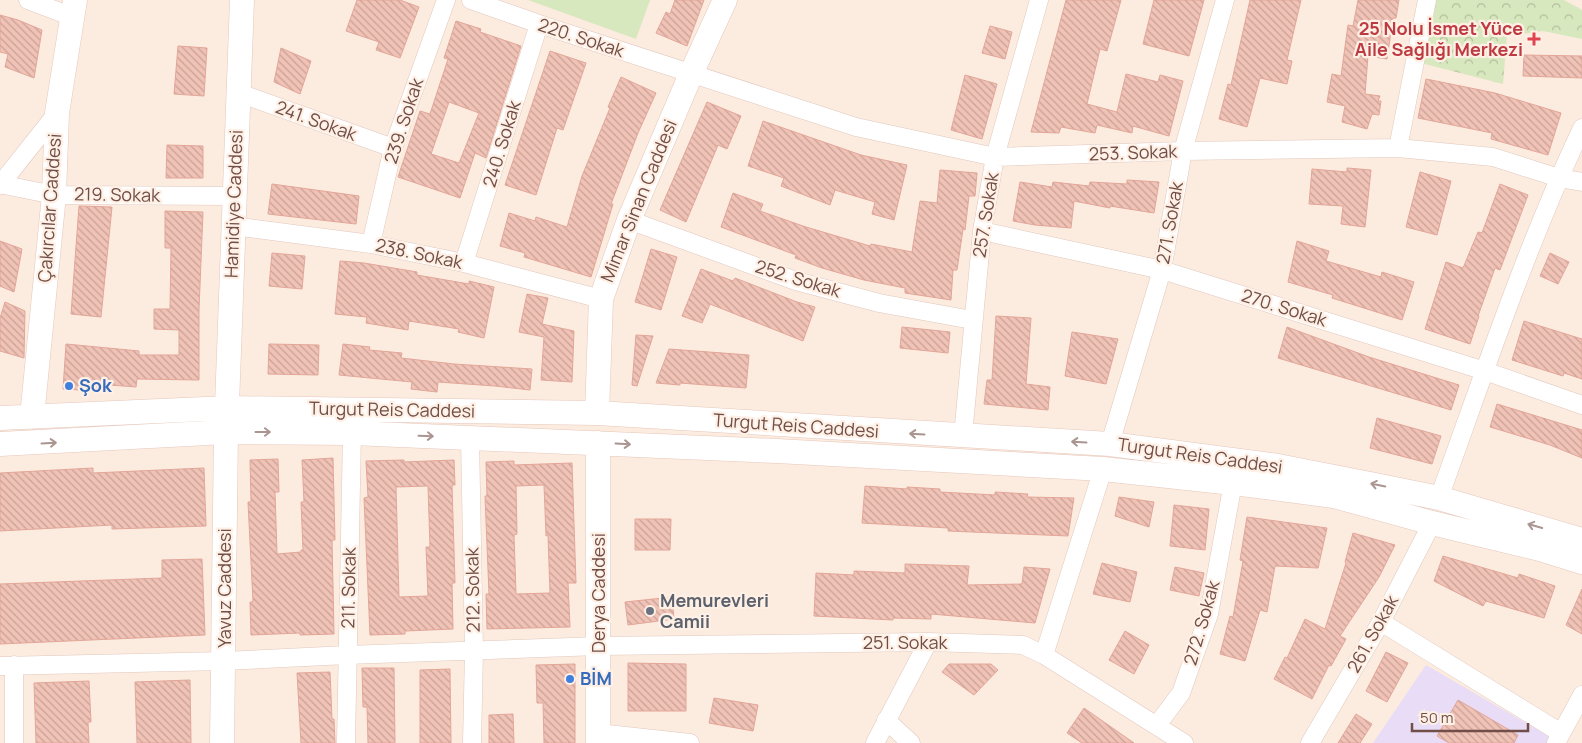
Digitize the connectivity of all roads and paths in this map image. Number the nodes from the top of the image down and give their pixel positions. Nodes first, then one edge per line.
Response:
1 (28, 0) edge
2 (242, 0) edge
3 (446, 0) edge
4 (471, 0) edge
5 (725, 0) edge
6 (1039, 0) edge
7 (1225, 0) edge
8 (1427, 0) edge
9 (74, 8) edge
10 (539, 24) junction
11 (691, 74) junction
12 (239, 93) junction
13 (57, 113) junction
14 (1582, 128) edge
15 (393, 148) junction
16 (1398, 148) junction
17 (1183, 151) junction
18 (996, 156) junction
19 (1559, 178) junction
20 (1582, 182) edge
21 (0, 185) edge
22 (54, 195) junction
23 (235, 196) junction
24 (629, 220) junction
25 (233, 226) junction
26 (982, 230) junction
27 (371, 244) junction
28 (464, 263) junction
29 (1162, 270) junction
30 (601, 299) junction
31 (972, 320) junction
32 (1484, 371) junction
33 (1582, 405) edge
34 (228, 408) junction
35 (597, 413) junction
36 (32, 417) junction
37 (0, 418) edge
38 (226, 432) junction
39 (352, 433) junction
40 (963, 436) junction
41 (470, 438) junction
42 (598, 443) junction
43 (0, 444) edge
44 (1110, 444) junction
45 (1103, 469) junction
46 (1233, 483) junction
47 (1440, 498) junction
48 (1432, 523) junction
49 (1582, 540) edge
50 (1582, 562) edge
51 (1382, 622) junction
52 (928, 642) junction
53 (599, 646) junction
54 (474, 651) junction
55 (347, 655) junction
56 (1044, 655) junction
57 (224, 661) junction
58 (7, 666) edge
59 (1582, 695) edge
60 (886, 720) junction
61 (1157, 725) junction
62 (598, 738) edge
63 (1559, 738) edge
64 (14, 743) edge
65 (222, 743) edge
66 (346, 743) edge
67 (472, 743) edge
68 (690, 743) edge
69 (875, 743) edge
70 (911, 743) edge
71 (1184, 743) edge
72 (1310, 743) edge

1 - 9 street
2 - 12 main road, Hamidiye Caddesi
3 - 15 street, 239. Sokak
4 - 10 street, 220. Sokak
5 - 11 main road, Mimar Sinan Caddesi
6 - 18 street, 257. Sokak
7 - 17 street, 271. Sokak
8 - 16 street
9 - 13 main road, Çakırcılar Caddesi
10 - 11 street, 220. Sokak
10 - 28 street, 240. Sokak
11 - 18 street, 253. Sokak
11 - 24 main road, Mimar Sinan Caddesi
12 - 15 street, 241. Sokak
12 - 23 main road, Hamidiye Caddesi
13 - 21 street
13 - 22 main road, Çakırcılar Caddesi
14 - 19 street
15 - 27 street, 239. Sokak
16 - 17 street, 253. Sokak
16 - 19 street, 253. Sokak
17 - 18 street, 253. Sokak
17 - 29 street, 271. Sokak
18 - 26 street, 257. Sokak
19 - 20 street, 253. Sokak
19 - 32 street
21 - 22 street, 219. Sokak
22 - 23 street, 219. Sokak
22 - 36 main road, Çakırcılar Caddesi
23 - 25 main road, Hamidiye Caddesi
24 - 30 main road, Mimar Sinan Caddesi
24 - 31 street, 252. Sokak
25 - 27 street, 238. Sokak
25 - 34 main road, Hamidiye Caddesi
26 - 29 street, 270. Sokak
26 - 31 street, 257. Sokak
27 - 28 street, 238. Sokak
28 - 30 street, 238. Sokak
29 - 32 street, 270. Sokak
29 - 44 street, 271. Sokak
30 - 35 main road, Mimar Sinan Caddesi
31 - 40 street, 257. Sokak
32 - 33 street, 270. Sokak
32 - 47 street
34 - 35 main road, Turgut Reis Caddesi
34 - 36 main road, Turgut Reis Caddesi
34 - 38 main road, Hamidiye Caddesi
40 -> 35 main road, Turgut Reis Caddesi
36 - 37 main road, Turgut Reis Caddesi
38 -> 39 main road, Turgut Reis Caddesi
43 -> 38 main road, Turgut Reis Caddesi
38 - 57 main road, Yavuz Caddesi
39 -> 41 main road, Turgut Reis Caddesi
39 - 55 street, 211. Sokak
44 -> 40 main road, Turgut Reis Caddesi
41 - 42 main road, Turgut Reis Caddesi
41 - 54 street, 212. Sokak
42 -> 45 main road, Turgut Reis Caddesi
42 - 53 main road, Derya Caddesi
47 -> 44 main road, Turgut Reis Caddesi
45 - 46 main road, Turgut Reis Caddesi
45 - 56 street
46 - 48 main road, Turgut Reis Caddesi
46 - 61 street, 272. Sokak
49 -> 47 main road, Turgut Reis Caddesi
48 - 50 main road, Turgut Reis Caddesi
48 - 51 street, 261. Sokak
51 - 63 street
51 - 72 street, 261. Sokak
52 - 53 street, 251. Sokak
52 - 56 street, 251. Sokak
52 - 60 street
53 - 54 street, 251. Sokak
53 - 62 main road, Derya Caddesi
54 - 55 street, 251. Sokak
54 - 67 street, 212. Sokak
55 - 57 street, 251. Sokak
55 - 66 street, 211. Sokak
56 - 61 street, 251. Sokak
57 - 58 street, 251. Sokak
57 - 65 main road, Yavuz Caddesi
58 - 64 street
59 - 63 street
60 - 69 street
60 - 70 street
61 - 71 street, 251. Sokak
62 - 68 street

